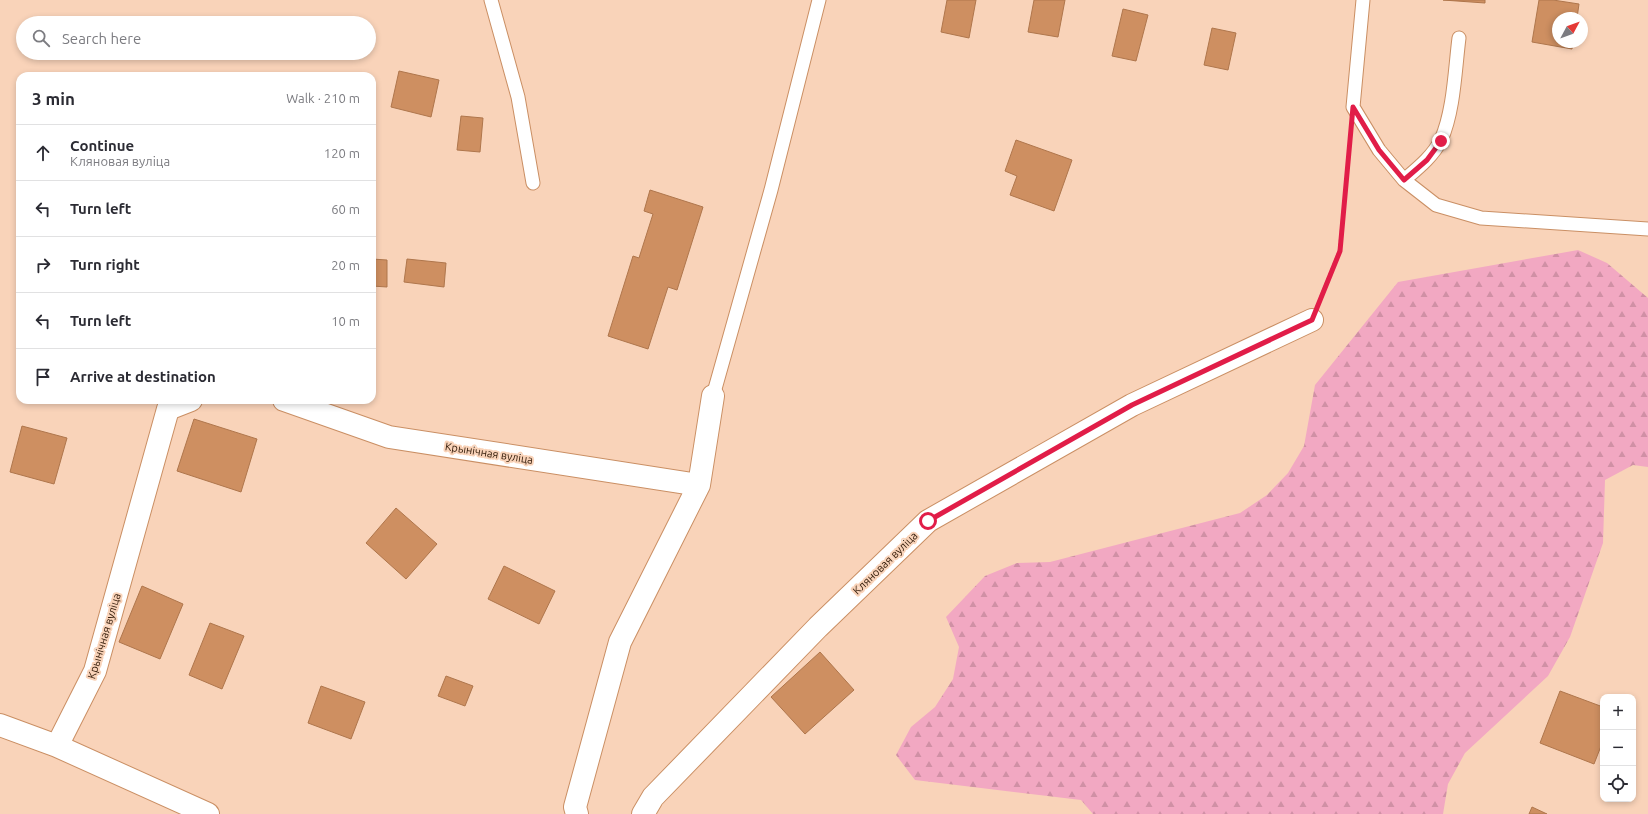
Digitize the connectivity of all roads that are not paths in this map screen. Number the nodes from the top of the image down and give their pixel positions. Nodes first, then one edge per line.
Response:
1 (491, 0) edge
2 (819, 0) edge
3 (1363, 0) edge
4 (1459, 38) dead end
5 (1404, 180) junction
6 (533, 182) dead end
7 (1648, 229) edge
8 (1312, 320) road end
9 (713, 396) joint
10 (180, 404) edge
11 (295, 404) edge
12 (699, 485) junction
13 (0, 725) edge
14 (57, 746) junction
15 (208, 814) edge
16 (577, 814) edge
17 (643, 814) edge

1 - 6 lane
2 - 9 lane
3 - 5 lane
4 - 5 lane
5 - 7 lane
8 - 17 street, Кляновая вуліца
9 - 12 street
10 - 14 street, Крынічная вуліца
11 - 12 street, Крынічная вуліца
12 - 16 street
13 - 14 street
14 - 15 street

